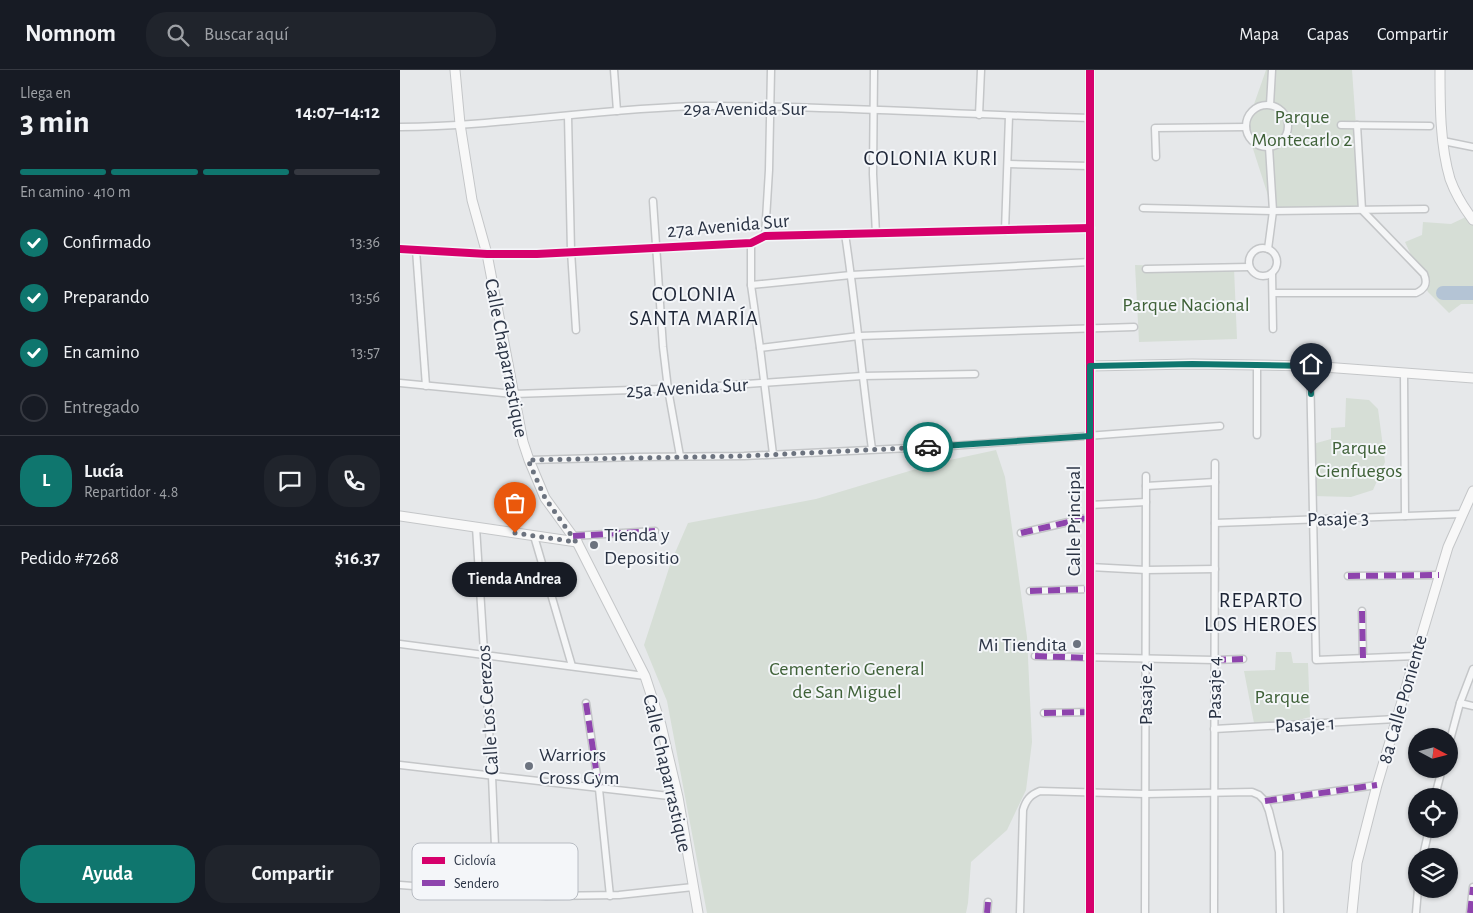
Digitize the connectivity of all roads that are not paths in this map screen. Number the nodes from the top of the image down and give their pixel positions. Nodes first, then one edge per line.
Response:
1 (455, 70) edge
2 (614, 70) edge
3 (771, 70) edge
4 (874, 70) edge
5 (982, 70) edge
6 (1090, 70) edge
7 (1272, 70) edge
8 (1440, 70) edge
9 (1270, 105) junction
10 (770, 106) junction
11 (874, 110) junction
12 (617, 111) junction
13 (979, 115) junction
14 (568, 116) junction
15 (1009, 116) junction
16 (1090, 118) junction
17 (460, 124) junction
18 (1341, 125) dead end
19 (1357, 125) junction
20 (1430, 126) dead end
21 (400, 127) edge
22 (1246, 127) junction
23 (1444, 141) junction
24 (1269, 147) junction
25 (1473, 147) edge
26 (1156, 157) dead end
27 (1008, 164) junction
28 (1090, 166) junction
29 (653, 202) dead end
30 (1143, 208) dead end
31 (1425, 209) dead end
32 (1273, 210) junction
33 (1362, 210) junction
34 (1472, 215) edge
35 (1090, 228) junction
36 (1006, 231) junction
37 (845, 234) junction
38 (876, 234) junction
39 (765, 236) junction
40 (751, 243) junction
41 (656, 248) junction
42 (400, 249) edge
43 (1268, 249) junction
44 (416, 250) junction
45 (571, 251) junction
46 (487, 254) junction
47 (1090, 262) junction
48 (1249, 268) junction
49 (1146, 269) dead end
50 (1272, 273) junction
51 (851, 275) junction
52 (750, 285) junction
53 (1273, 293) junction
54 (1134, 327) dead end
55 (1090, 328) junction
56 (1273, 329) dead end
57 (576, 330) dead end
58 (859, 336) junction
59 (760, 348) junction
60 (1257, 365) junction
61 (1090, 366) junction
62 (1310, 366) junction
63 (1404, 373) junction
64 (975, 374) dead end
65 (862, 376) junction
66 (1473, 378) edge
67 (400, 383) edge
68 (765, 384) junction
69 (426, 386) junction
70 (668, 389) junction
71 (514, 394) junction
72 (1220, 426) dead end
73 (1256, 435) dead end
74 (1090, 436) junction
75 (872, 449) junction
76 (773, 454) junction
77 (680, 456) junction
78 (528, 460) junction
79 (1215, 463) dead end
80 (1146, 476) dead end
81 (1215, 482) junction
82 (1146, 486) junction
83 (1473, 491) edge
84 (1146, 502) junction
85 (1090, 505) junction
86 (1461, 514) junction
87 (400, 516) edge
88 (1405, 516) junction
89 (1090, 518) junction
90 (1314, 519) junction
91 (1215, 523) junction
92 (476, 528) junction
93 (655, 531) dead end
94 (1021, 533) dead end
95 (534, 536) junction
96 (575, 539) junction
97 (1090, 567) junction
98 (1215, 569) junction
99 (1146, 570) junction
100 (1439, 575) junction
101 (1348, 576) dead end
102 (1090, 589) junction
103 (1030, 591) dead end
104 (1362, 611) dead end
105 (400, 644) edge
106 (483, 655) junction
107 (1035, 656) dead end
108 (1416, 656) junction
109 (1090, 658) junction
110 (1363, 658) junction
111 (1146, 659) junction
112 (1243, 659) dead end
113 (1214, 660) junction
114 (572, 666) junction
115 (1473, 669) edge
116 (645, 676) junction
117 (586, 703) dead end
118 (1460, 703) junction
119 (1473, 706) edge
120 (1044, 712) dead end
121 (1090, 712) junction
122 (1396, 719) junction
123 (1453, 728) edge
124 (1214, 729) junction
125 (400, 765) edge
126 (492, 776) junction
127 (1377, 785) junction
128 (600, 789) junction
129 (1090, 793) junction
130 (1145, 794) junction
131 (1214, 794) junction
132 (678, 797) junction
133 (1264, 801) junction
134 (495, 843) edge
135 (693, 887) junction
136 (1473, 887) edge
137 (578, 896) edge
138 (610, 896) junction
139 (1417, 898) edge
140 (988, 902) dead end
141 (698, 913) edge
142 (988, 913) edge
143 (1020, 913) edge
144 (1090, 913) edge
145 (1145, 913) edge
146 (1214, 913) edge
147 (1280, 913) edge
148 (1352, 913) edge
149 (1416, 913) edge
150 (1470, 913) edge

1 - 17 street, Calle Chaparrastique
2 - 12 street
3 - 10 street
4 - 11 street
5 - 13 street
6 - 16 street, Calle Principal
7 - 9 street
8 - 23 street
9 - 22 street
9 - 24 street
10 - 11 street, 29a Avenida Sur
10 - 12 street, 29a Avenida Sur
10 - 39 street
11 - 13 street, 29a Avenida Sur
11 - 38 street
12 - 14 street, 29a Avenida Sur
13 - 15 street, 29a Avenida Sur
14 - 17 street, 29a Avenida Sur
14 - 45 street
15 - 16 street, 29a Avenida Sur
15 - 27 street
16 - 28 street, Calle Principal
17 - 21 street, 29a Avenida Sur
17 - 46 street, Calle Chaparrastique
18 - 19 street
19 - 20 street
19 - 33 street
22 - 24 street
22 - 26 street
23 - 25 street
23 - 34 street
24 - 32 street
27 - 28 street
27 - 36 street
28 - 35 street, Calle Principal
29 - 41 street
30 - 32 street
31 - 33 street
32 - 33 street
32 - 43 street
33 - 53 street
35 - 36 street, 27a Avenida Sur
35 - 47 street, Calle Principal
36 - 38 street, 27a Avenida Sur
37 - 38 street, 27a Avenida Sur
37 - 39 street, 27a Avenida Sur
37 - 51 street
39 - 40 street, 27a Avenida Sur
40 - 41 street, 27a Avenida Sur
40 - 52 street
41 - 45 street, 27a Avenida Sur
41 - 70 street
42 - 44 street, 27a Avenida Sur
43 - 48 street
43 - 50 street
44 - 46 street, 27a Avenida Sur
44 - 69 street
45 - 46 street, 27a Avenida Sur
45 - 57 street
46 - 71 street, Calle Chaparrastique
47 - 51 street
47 - 55 street, Calle Principal
48 - 49 street
48 - 50 street
50 - 53 street
51 - 52 street
51 - 58 street
52 - 59 street
53 - 56 street
54 - 55 street
55 - 58 street
55 - 61 street, Calle Principal
58 - 59 street
58 - 65 street
59 - 68 street
60 - 61 street
60 - 62 street
60 - 73 street
61 - 74 street, Calle Principal
62 - 63 street
62 - 90 street
63 - 66 street
63 - 88 street
64 - 65 street, 25a Avenida Sur
65 - 68 street, 25a Avenida Sur
65 - 75 street
67 - 69 street, 25a Avenida Sur
68 - 70 street, 25a Avenida Sur
68 - 76 street
69 - 71 street, 25a Avenida Sur
70 - 71 street, 25a Avenida Sur
70 - 77 street
71 - 78 street, Calle Chaparrastique
72 - 74 street
74 - 75 street
74 - 85 street, Calle Principal
75 - 76 street
76 - 77 street
77 - 78 street
78 - 96 street, Calle Chaparrastique
79 - 81 street, Pasaje 4
80 - 82 street, Pasaje 2
81 - 82 street
81 - 91 street, Pasaje 4
82 - 84 street, Pasaje 2
83 - 86 street, 8a Calle Poniente
84 - 85 street
84 - 99 street, Pasaje 2
85 - 89 street, Calle Principal
86 - 88 street, Pasaje 3
86 - 100 street, 8a Calle Poniente
87 - 92 street
88 - 90 street, Pasaje 3
89 - 94 street
89 - 97 street, Calle Principal
90 - 91 street, Pasaje 3
90 - 110 street
91 - 98 street, Pasaje 4
92 - 95 street
92 - 106 street, Calle Los Cerezos
93 - 96 street
95 - 96 street
95 - 114 street
96 - 116 street, Calle Chaparrastique
97 - 99 street
97 - 102 street, Calle Principal
98 - 99 street
98 - 113 street, Pasaje 4
99 - 111 street, Pasaje 2
100 - 101 street
100 - 108 street, 8a Calle Poniente
102 - 103 street
102 - 109 street, Calle Principal
104 - 110 street
105 - 106 street
106 - 114 street
106 - 126 street, Calle Los Cerezos
107 - 109 street
108 - 110 street
108 - 122 street, 8a Calle Poniente
109 - 111 street
109 - 121 street, Calle Principal
111 - 113 street
111 - 130 street, Pasaje 2
112 - 113 street
113 - 124 street, Pasaje 4
114 - 116 street
115 - 118 street
116 - 132 street, Calle Chaparrastique
117 - 128 street
118 - 119 street
118 - 123 street
120 - 121 street
121 - 129 street, Calle Principal
122 - 124 street, Pasaje 1
122 - 127 street, 8a Calle Poniente
124 - 131 street, Pasaje 4
125 - 126 street
126 - 128 street
126 - 134 street, Calle Los Cerezos
127 - 133 street
127 - 148 street, 8a Calle Poniente
128 - 132 street
128 - 138 street
129 - 130 street
129 - 143 street
129 - 144 street, Calle Principal
130 - 131 street
130 - 145 street, Pasaje 2
131 - 133 street
131 - 146 street, Pasaje 4
132 - 135 street, Calle Chaparrastique
133 - 147 street
135 - 138 street
135 - 141 street, Calle Chaparrastique
136 - 150 street
137 - 138 street
139 - 149 street
140 - 142 street

